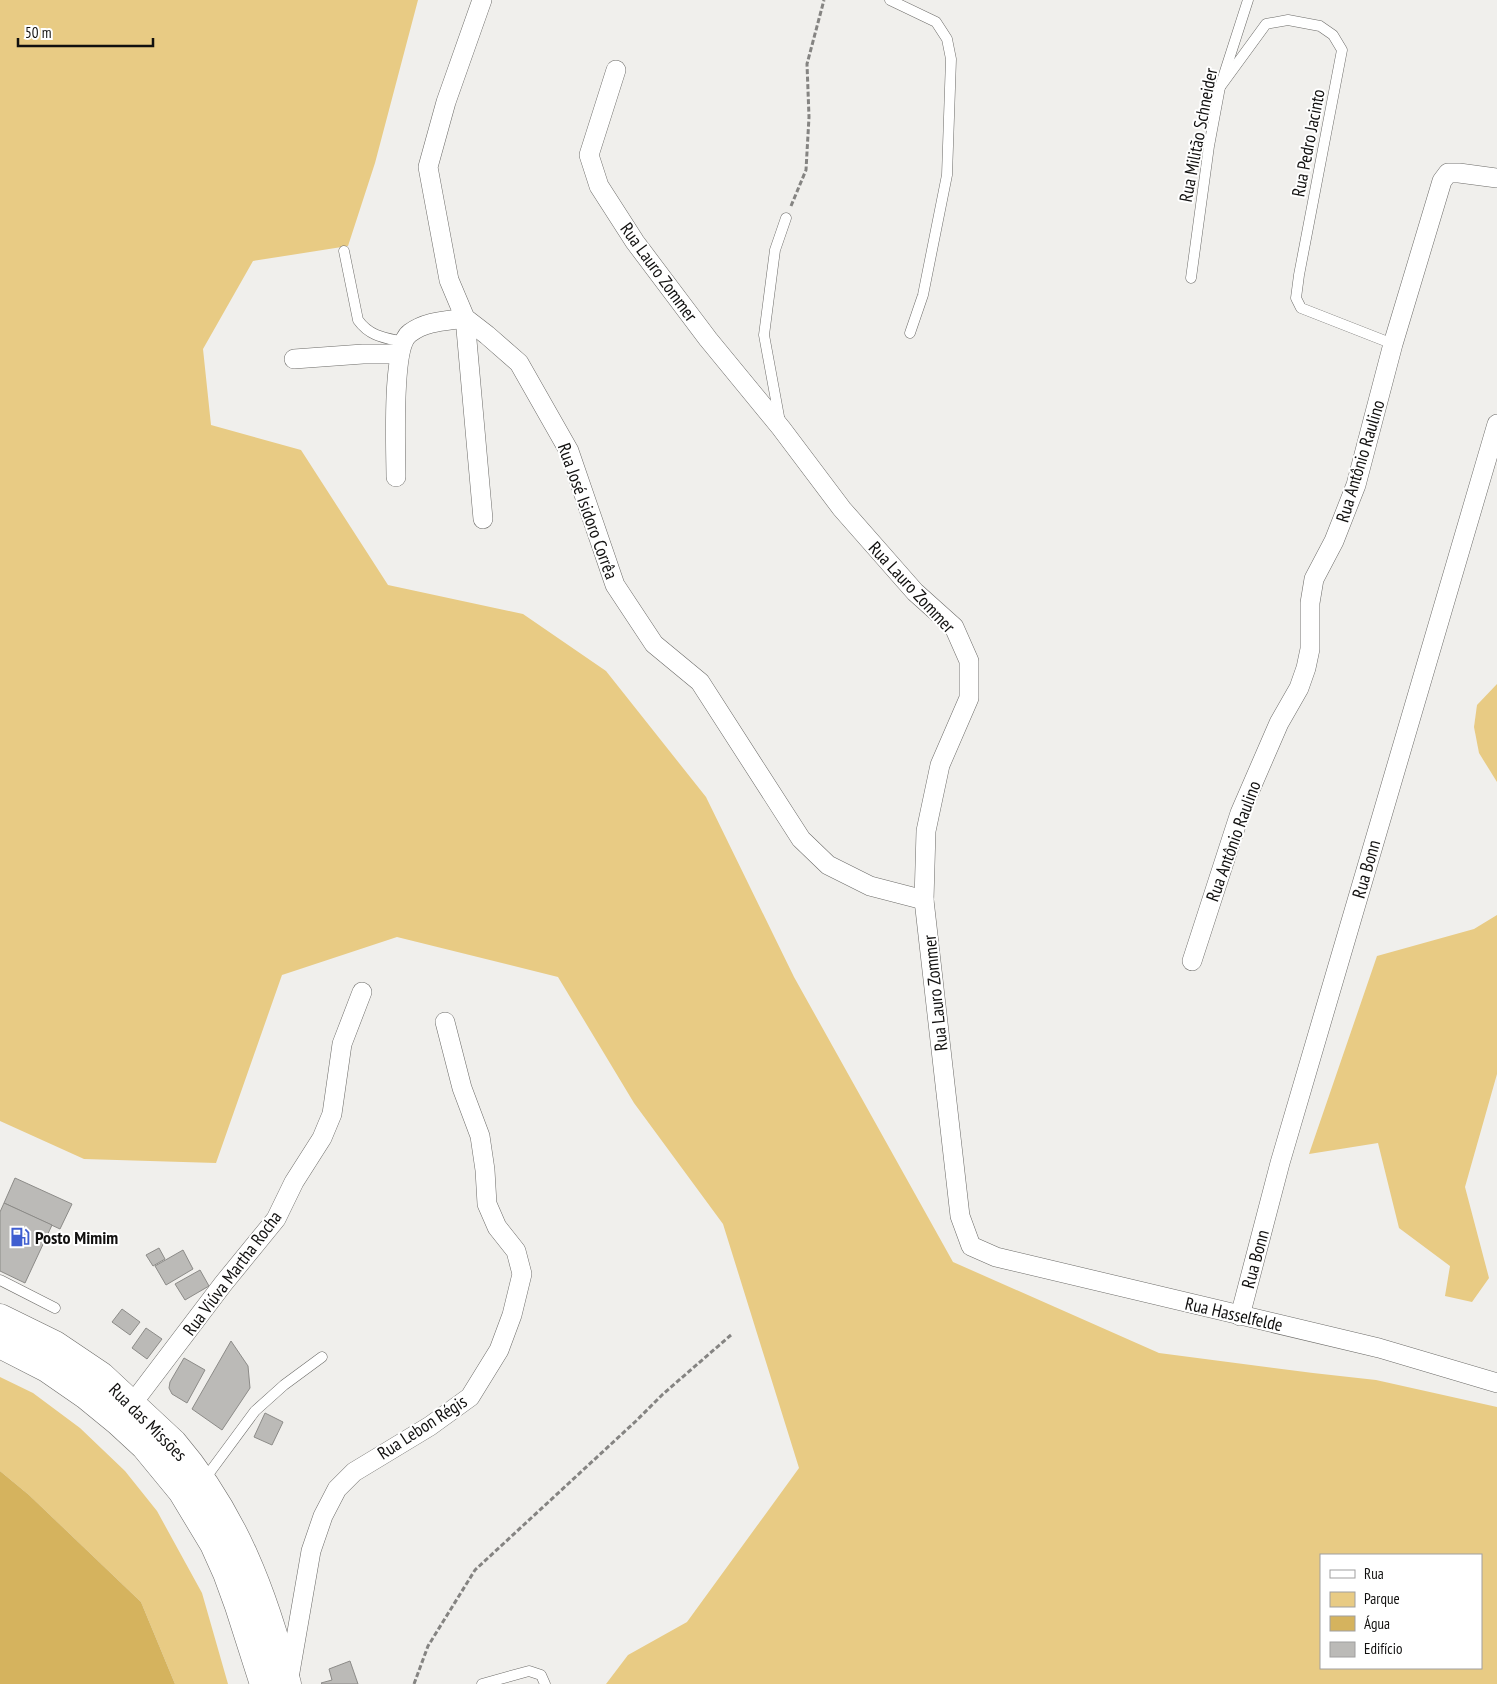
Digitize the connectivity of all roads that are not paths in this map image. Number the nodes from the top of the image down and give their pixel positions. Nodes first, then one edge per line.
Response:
1 (482, 0) edge
2 (890, 0) edge
3 (1248, 0) edge
4 (616, 70) dead end
5 (1220, 86) junction
6 (1497, 178) edge
7 (786, 218) road end
8 (344, 251) dead end
9 (1191, 278) dead end
10 (465, 318) junction
11 (910, 333) dead end
12 (1393, 344) junction
13 (402, 348) junction
14 (294, 359) dead end
15 (1497, 424) edge
16 (781, 428) junction
17 (396, 477) dead end
18 (483, 519) dead end
19 (924, 900) junction
20 (1192, 961) dead end
21 (362, 992) dead end
22 (445, 1022) dead end
23 (971, 1246) joint
24 (0, 1280) edge
25 (55, 1308) dead end
26 (1240, 1316) junction
27 (0, 1318) edge
28 (0, 1344) edge
29 (322, 1357) dead end
30 (1497, 1383) edge
31 (132, 1404) junction
32 (203, 1481) junction
33 (264, 1684) edge
34 (288, 1684) edge
35 (482, 1684) edge
36 (546, 1684) edge

1 - 10 street, Rua José Isidoro Corrêa
2 - 11 lane
3 - 5 lane, Rua Militão Schneider
4 - 16 street, Rua Lauro Zommer
5 - 9 lane, Rua Militão Schneider
5 - 12 lane, Rua Pedro Jacinto
6 - 12 street, Rua Antônio Raulino
7 - 16 lane
8 - 13 lane
10 - 13 street
10 - 18 street
10 - 19 street, Rua José Isidoro Corrêa
12 - 20 street, Rua Antônio Raulino
13 - 14 street
13 - 17 street
15 - 26 street, Rua Bonn
16 - 19 street, Rua Lauro Zommer
19 - 23 street, Rua Lauro Zommer
21 - 31 street, Rua Viúva Martha Rocha
22 - 34 street, Rua Lebon Régis
23 - 26 street, Rua Hasselfelde
24 - 25 lane
26 - 30 street, Rua Hasselfelde
27 - 31 main road, Rua das Missões
28 - 33 main road, Rua das Missões
29 - 32 lane
31 - 32 main road, Rua das Missões
32 - 34 main road, Rua das Missões
35 - 36 lane

